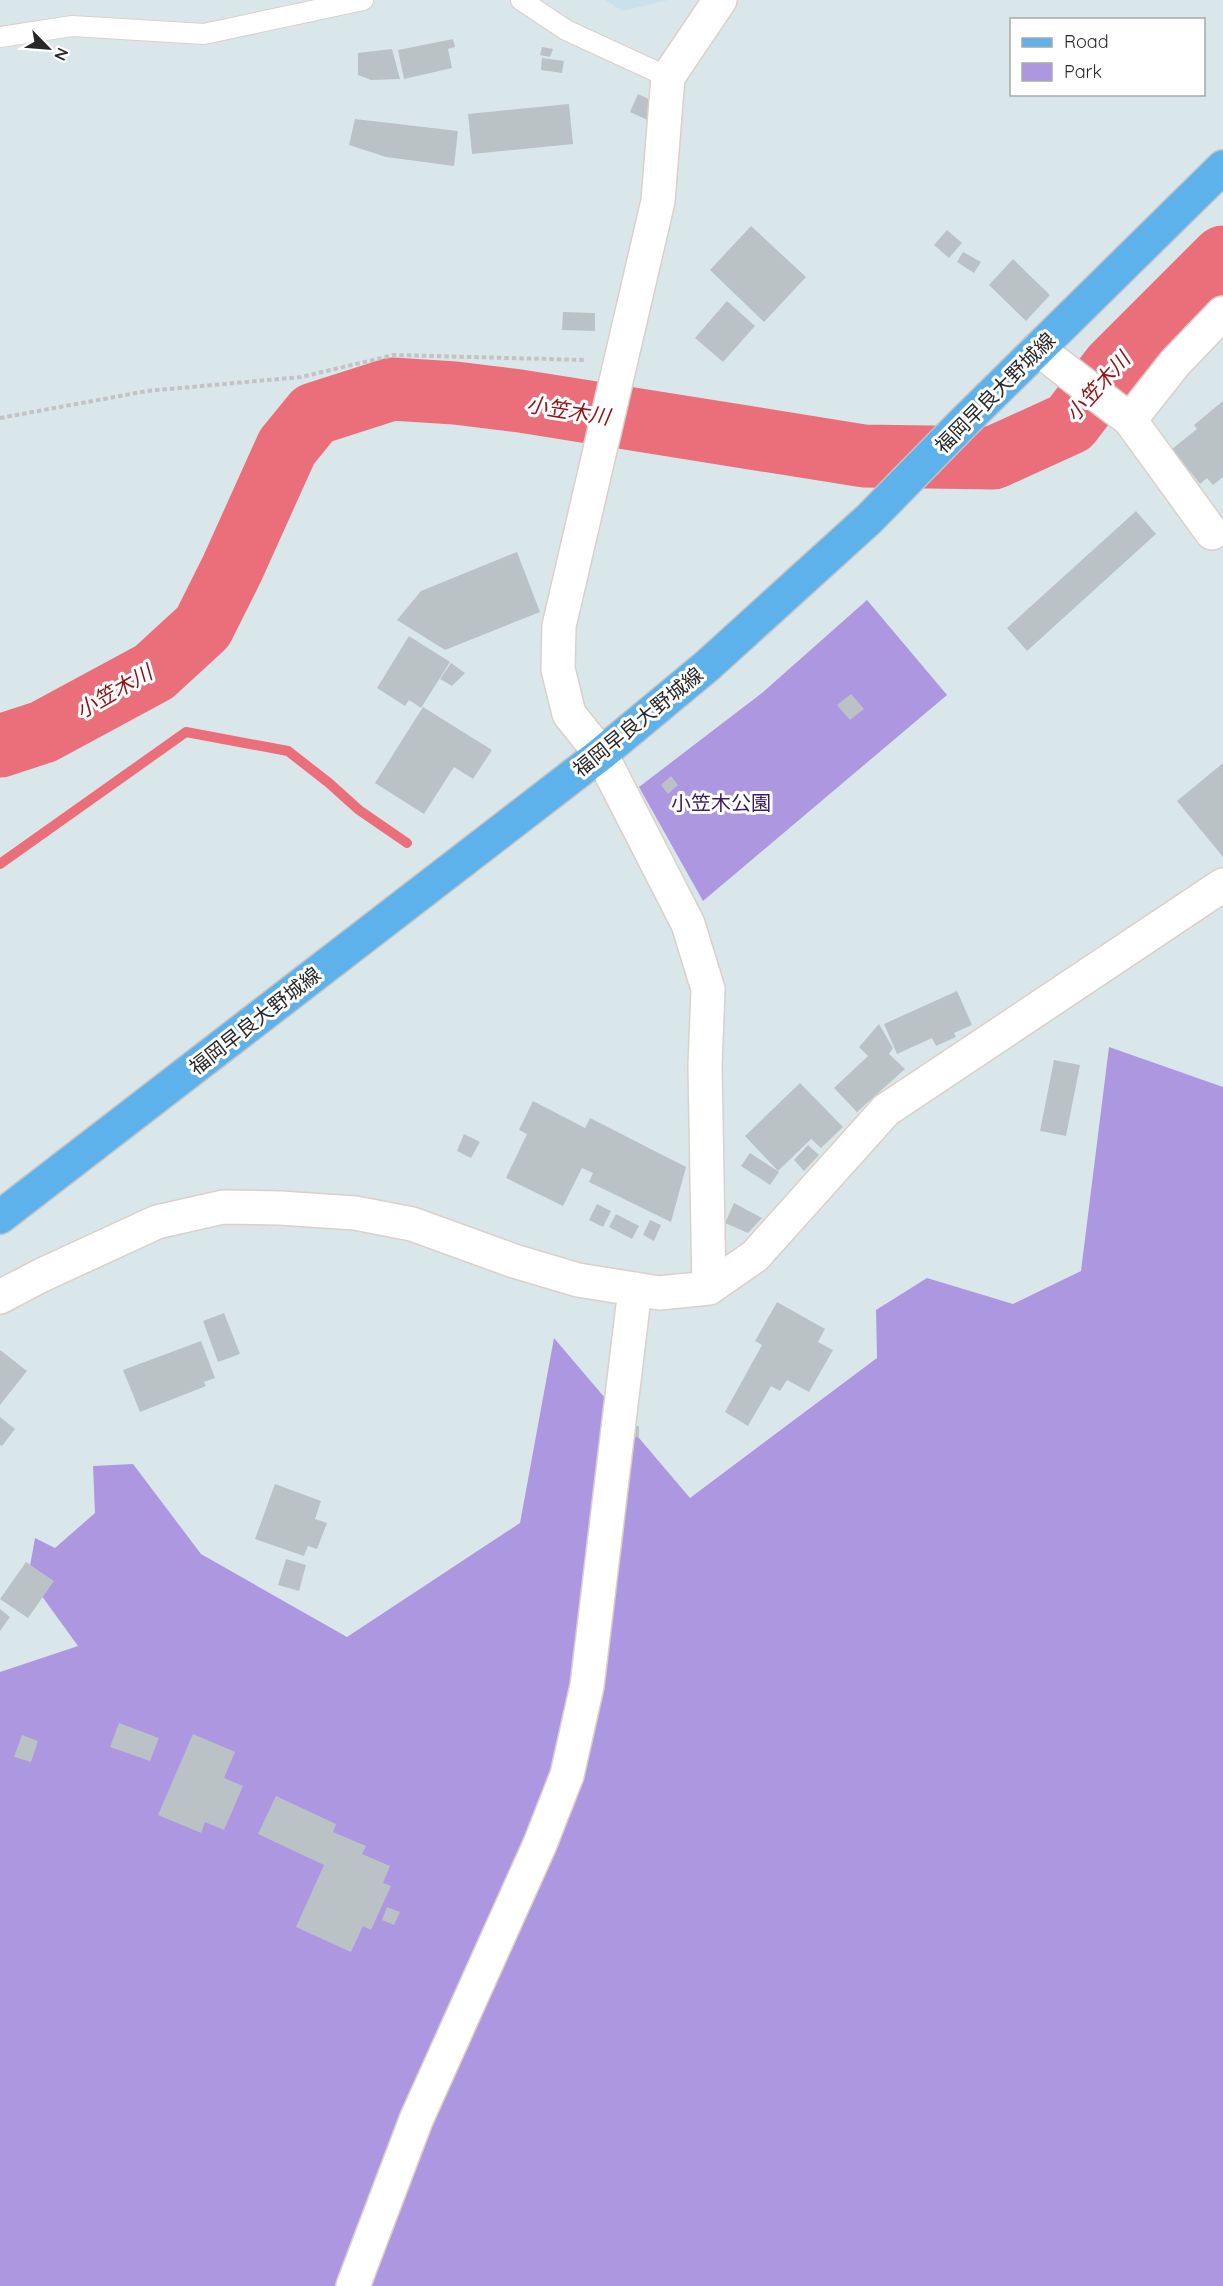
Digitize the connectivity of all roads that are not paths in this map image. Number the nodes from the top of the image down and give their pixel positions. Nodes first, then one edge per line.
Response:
1 (363, 0) edge
2 (521, 0) edge
3 (720, 0) edge
4 (0, 37) edge
5 (668, 77) junction
6 (1223, 166) edge
7 (1223, 314) edge
8 (1038, 350) junction
9 (1130, 420) junction
10 (1212, 533) dead end
11 (601, 754) junction
12 (1223, 885) edge
13 (0, 1217) edge
14 (709, 1288) junction
15 (635, 1289) junction
16 (0, 1297) edge
17 (353, 2286) edge

1 - 4 lane
2 - 5 lane
3 - 5 street
5 - 11 street
6 - 8 main road, 福岡早良大野城線
7 - 9 street
8 - 9 street
8 - 11 main road, 福岡早良大野城線
9 - 10 street
11 - 13 main road, 福岡早良大野城線
11 - 14 street
12 - 14 street
14 - 15 street
15 - 16 street
15 - 17 street

